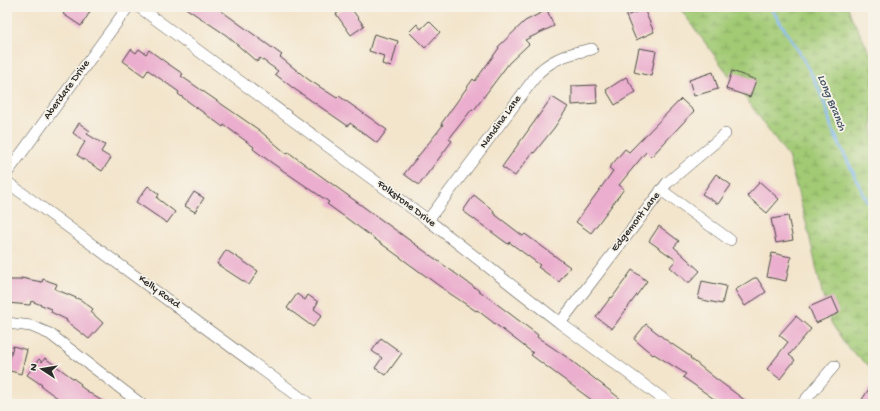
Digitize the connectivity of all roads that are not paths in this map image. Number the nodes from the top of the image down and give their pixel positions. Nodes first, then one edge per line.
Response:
1 (128, 7) edge
2 (139, 7) edge
3 (592, 49) dead end
4 (725, 134) dead end
5 (7, 173) edge
6 (7, 182) edge
7 (661, 190) junction
8 (428, 220) junction
9 (730, 240) dead end
10 (7, 323) edge
11 (560, 323) junction
12 (834, 366) dead end
13 (306, 403) edge
14 (141, 404) edge
15 (670, 404) edge
16 (802, 404) edge

1 - 5 street, Aberdare Drive
2 - 8 street, Folkstone Drive
3 - 8 street, Nandina Lane
4 - 7 street, Edgemont Lane
6 - 13 street, Kelly Road
7 - 9 street
7 - 11 street, Edgemont Lane
8 - 11 street, Folkstone Drive
10 - 14 street
11 - 15 street, Folkstone Drive
12 - 16 street

